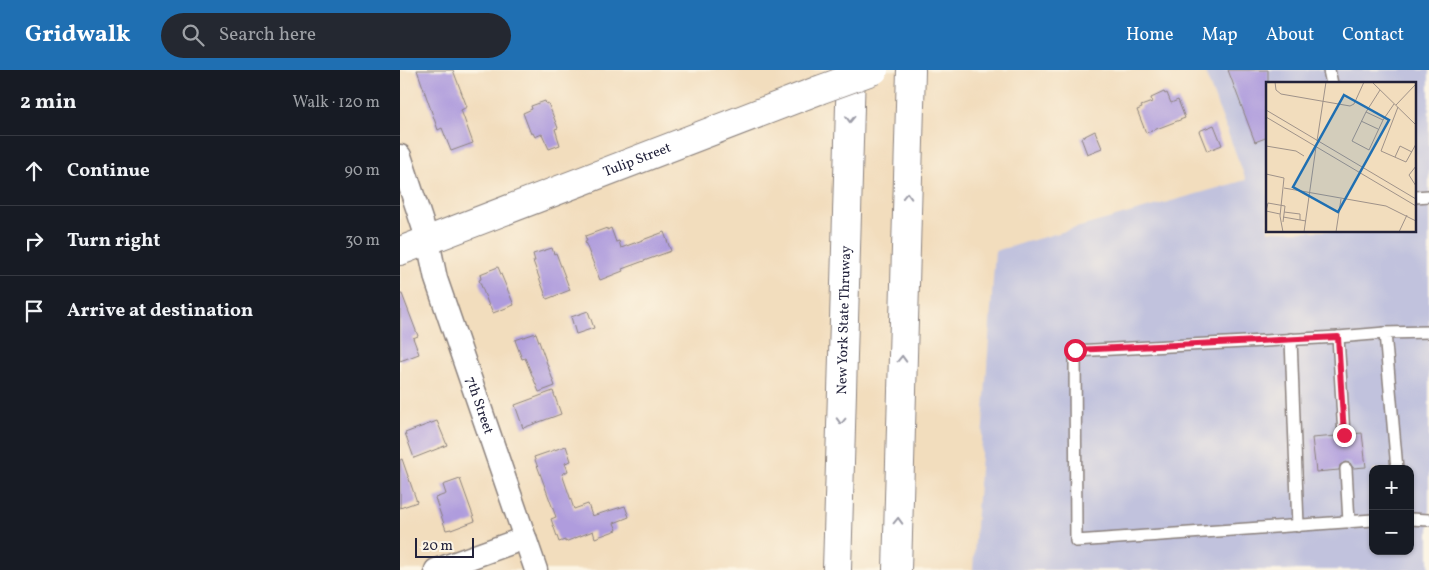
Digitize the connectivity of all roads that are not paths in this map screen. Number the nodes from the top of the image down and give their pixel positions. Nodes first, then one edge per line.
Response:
1 (851, 70) edge
2 (874, 70) edge
3 (910, 70) edge
4 (400, 156) edge
5 (1429, 196) edge
6 (1416, 197) edge
7 (428, 240) junction
8 (400, 251) edge
9 (1429, 332) edge
10 (1386, 333) junction
11 (1338, 337) junction
12 (1291, 339) junction
13 (1344, 435) dead end
14 (1397, 465) edge
15 (1346, 469) dead end
16 (1414, 519) edge
17 (1369, 520) edge
18 (1429, 520) edge
19 (1349, 522) junction
20 (1298, 526) junction
21 (525, 538) junction
22 (436, 570) edge
23 (536, 570) edge
24 (837, 570) edge
25 (896, 570) edge

1 -> 24 main road, New York State Thruway
2 - 7 main road, Tulip Street, bridge
25 -> 3 main road
4 - 7 street, 7th Street
5 - 6 lane
7 - 8 main road, Tulip Street
7 - 21 street, 7th Street
9 - 10 lane
10 - 11 lane
10 - 14 lane
11 - 12 lane
11 - 13 lane
12 - 20 lane
12 - 20 lane
15 - 19 lane
16 - 18 lane
17 - 19 lane
19 - 20 lane
21 - 22 street
21 - 23 street, 7th Street

